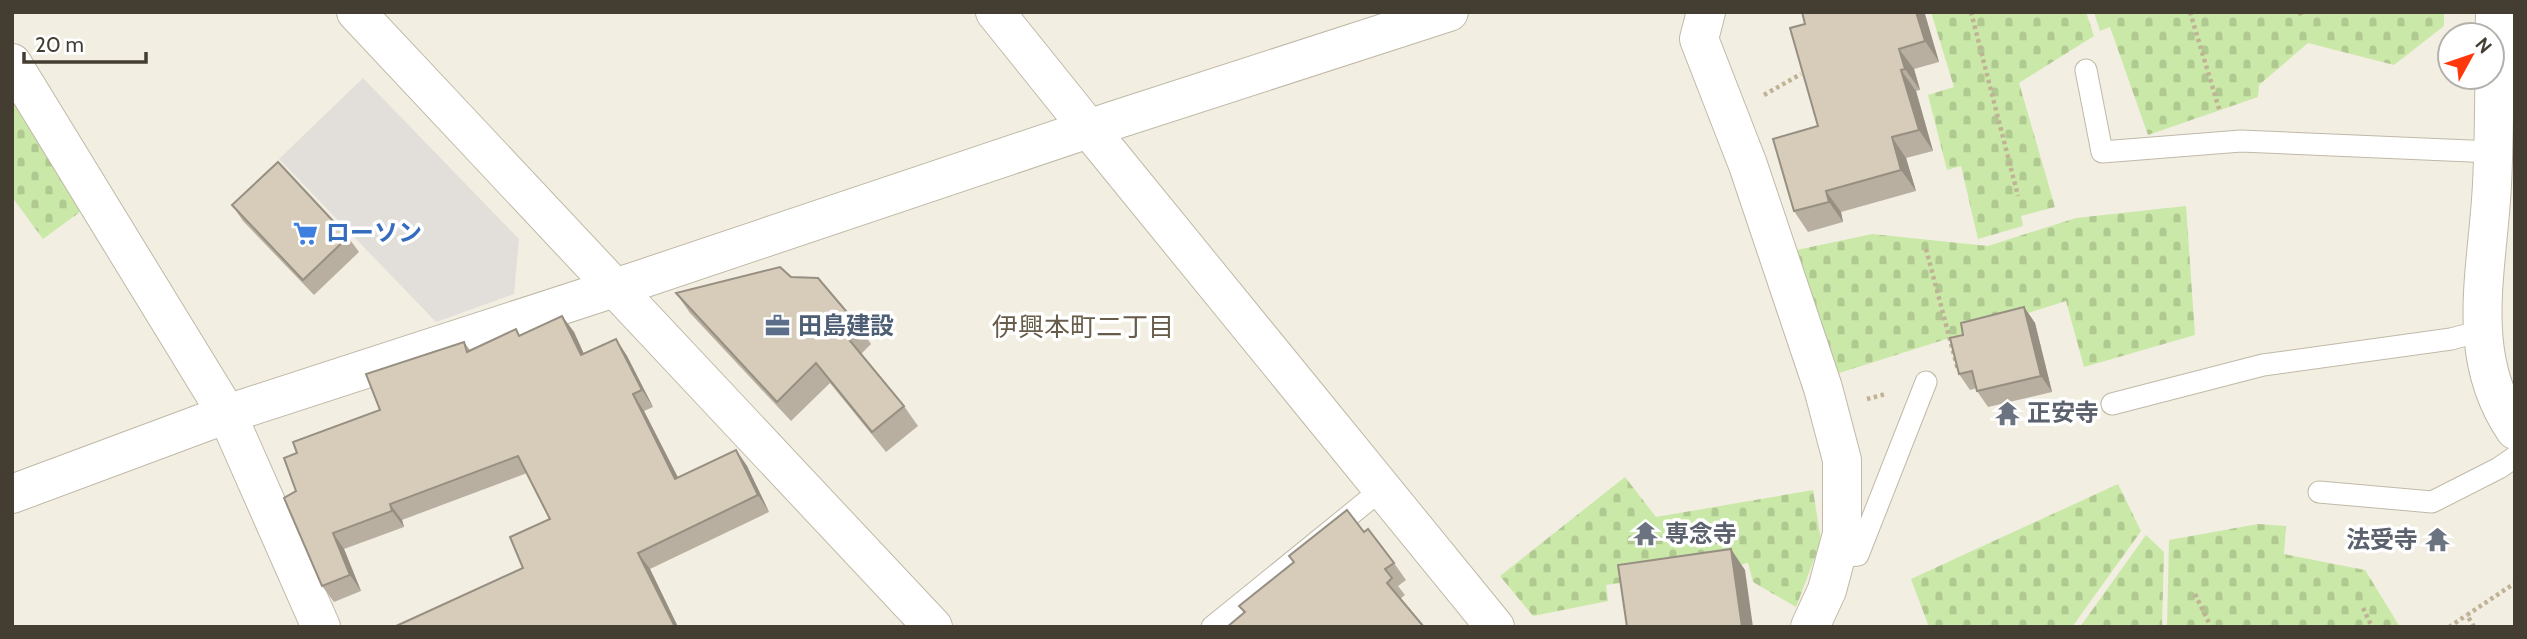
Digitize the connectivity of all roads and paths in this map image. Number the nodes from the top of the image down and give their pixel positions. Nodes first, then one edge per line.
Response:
1 (356, 12) edge
2 (995, 12) edge
3 (1449, 12) edge
4 (1706, 12) edge
5 (1971, 12) edge
6 (2190, 12) edge
7 (2495, 12) edge
8 (12, 63) edge
9 (2086, 70) dead end
10 (1089, 129) junction
11 (2225, 142) junction
12 (2500, 171) edge
13 (2018, 197) dead end
14 (1926, 249) dead end
15 (615, 288) junction
16 (2482, 331) junction
17 (1959, 373) edge
18 (1926, 383) joint
19 (2112, 404) dead end
20 (1829, 409) junction
21 (227, 415) junction
22 (2515, 430) edge
23 (2515, 457) edge
24 (1382, 489) junction
25 (2319, 492) dead end
26 (12, 494) edge
27 (1836, 557) junction
28 (2515, 583) edge
29 (2195, 594) dead end
30 (2363, 608) dead end
31 (2467, 615) junction
32 (321, 627) edge
33 (933, 627) edge
34 (1212, 627) edge
35 (1495, 627) edge
36 (1810, 627) edge
37 (2211, 627) edge
38 (2372, 627) edge
39 (2449, 627) edge
40 (2474, 627) edge

1 - 15 street
2 - 10 street
3 - 10 street
4 - 20 street
5 - 13 path
6 - 11 path
7 - 12 street
8 - 21 street
9 - 11 lane
10 - 15 street
10 - 24 street
11 - 12 lane
12 - 16 street
14 - 17 path
15 - 21 street
15 - 33 street
16 - 19 lane
16 - 22 street
18 - 20 path
18 - 27 lane
20 - 27 street
21 - 26 street
21 - 32 street
23 - 25 lane
24 - 34 lane
24 - 35 street
27 - 36 street
28 - 31 path
29 - 37 path
30 - 38 path
31 - 39 path
31 - 40 path

